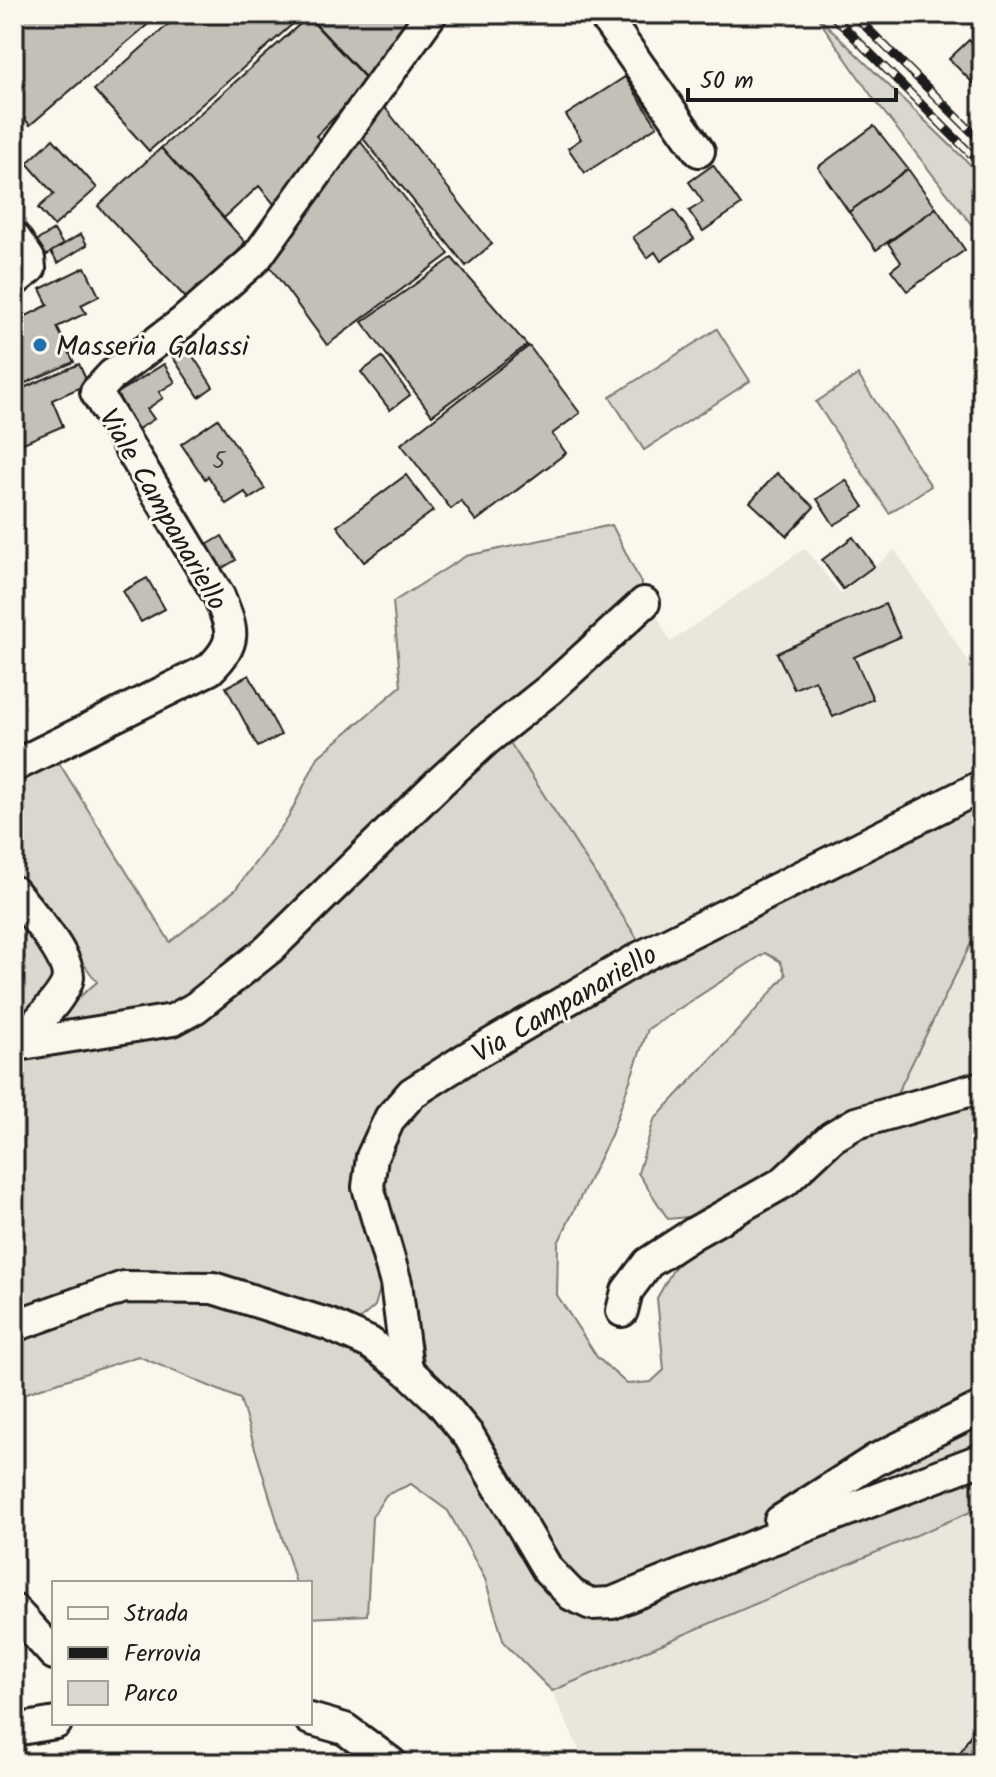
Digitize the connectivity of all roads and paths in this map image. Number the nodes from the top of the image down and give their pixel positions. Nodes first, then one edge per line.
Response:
1 (431, 14) edge
2 (603, 14) edge
3 (699, 151) dead end
4 (14, 237) edge
5 (14, 281) edge
6 (644, 603) dead end
7 (14, 766) edge
8 (982, 786) edge
9 (14, 892) edge
10 (15, 1046) edge
11 (982, 1087) edge
12 (622, 1311) dead end
13 (14, 1326) edge
14 (407, 1370) junction
15 (982, 1407) edge
16 (982, 1459) edge
17 (756, 1545) junction
18 (14, 1610) edge
19 (52, 1652) edge
20 (312, 1720) edge
21 (52, 1724) edge
22 (14, 1730) edge
23 (391, 1763) edge

1 - 7 street, Viale Campanariello
2 - 3 street
4 - 5 street
6 - 10 street
8 - 14 street, Via Campanariello
9 - 10 street
11 - 12 street
13 - 14 street
14 - 17 street
15 - 17 street
16 - 17 street
18 - 19 street
20 - 23 street
21 - 22 street

